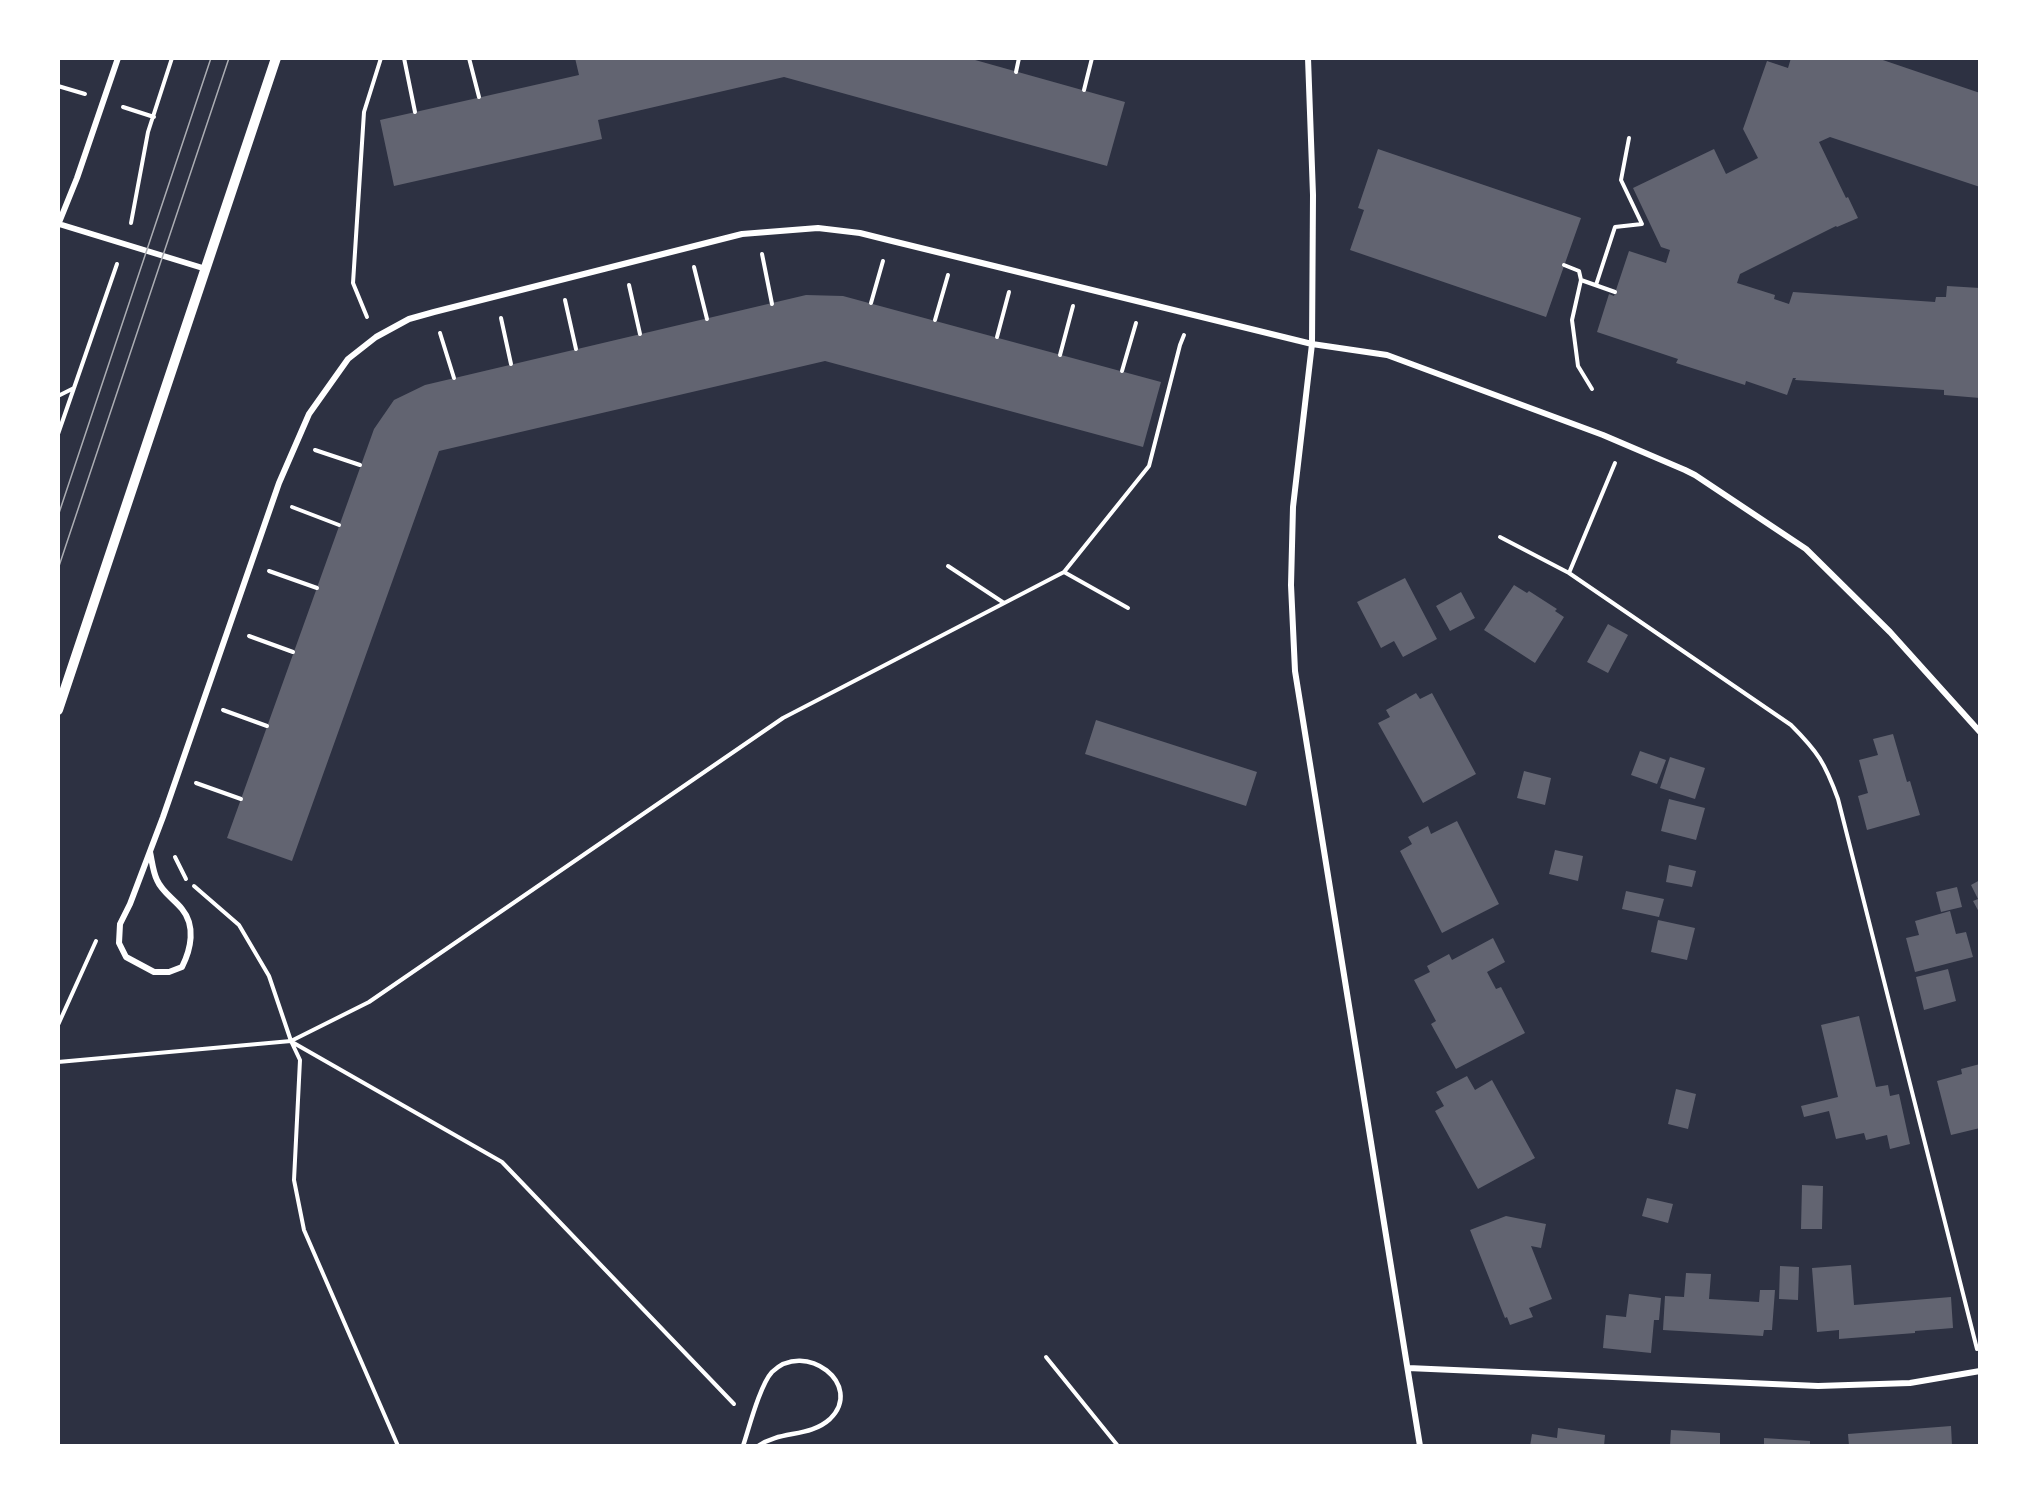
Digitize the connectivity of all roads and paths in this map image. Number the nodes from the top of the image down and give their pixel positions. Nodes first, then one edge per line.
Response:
1 (118, 58) edge
2 (276, 58) edge
3 (381, 58) edge
4 (404, 58) edge
5 (469, 58) edge
6 (1019, 58) edge
7 (1092, 58) edge
8 (1308, 58) edge
9 (1016, 72) dead end
10 (1083, 90) dead end
11 (479, 97) dead end
12 (415, 112) dead end
13 (1629, 138) dead end
14 (59, 224) edge
15 (757, 233) junction
16 (888, 240) junction
17 (690, 248) junction
18 (953, 256) junction
19 (624, 265) junction
20 (1564, 265) dead end
21 (206, 270) junction
22 (1015, 271) junction
23 (561, 280) junction
24 (1581, 280) junction
25 (1596, 285) junction
26 (1078, 287) junction
27 (1615, 292) dead end
28 (496, 296) junction
29 (1142, 302) junction
30 (871, 303) dead end
31 (772, 304) dead end
32 (434, 312) junction
33 (1193, 315) junction
34 (706, 319) dead end
35 (935, 321) dead end
36 (640, 334) dead end
37 (376, 337) junction
38 (997, 337) dead end
39 (1312, 344) junction
40 (576, 349) dead end
41 (1060, 354) dead end
42 (511, 364) dead end
43 (1122, 371) dead end
44 (454, 378) dead end
45 (74, 388) dead end
46 (1592, 389) dead end
47 (58, 396) edge
48 (1623, 443) junction
49 (296, 444) junction
50 (360, 465) dead end
51 (273, 501) junction
52 (339, 525) dead end
53 (1500, 537) dead end
54 (250, 564) junction
55 (948, 566) dead end
56 (1064, 572) junction
57 (1569, 573) junction
58 (317, 588) dead end
59 (1004, 603) junction
60 (1128, 608) dead end
61 (228, 628) junction
62 (293, 652) dead end
63 (202, 703) junction
64 (58, 710) edge
65 (267, 726) dead end
66 (1980, 732) edge
67 (177, 776) junction
68 (241, 799) dead end
69 (150, 852) junction
70 (173, 853) dead end
71 (291, 1041) junction
72 (58, 1062) edge
73 (1046, 1357) dead end
74 (1980, 1358) edge
75 (1408, 1368) junction
76 (1980, 1371) edge
77 (751, 1422) junction
78 (398, 1446) edge
79 (743, 1446) edge
80 (758, 1446) edge
81 (1118, 1446) edge
82 (1420, 1446) edge

1 - 14 street
2 - 21 street
3 - 37 path
4 - 12 path
5 - 11 path
6 - 9 path
7 - 10 path
8 - 39 street
13 - 25 path
14 - 21 street
15 - 16 street
15 - 17 street
15 - 31 path
16 - 18 street
16 - 30 path
17 - 19 street
17 - 34 path
18 - 22 street
18 - 35 path
19 - 23 street
19 - 36 path
20 - 24 path
21 - 64 street
22 - 26 street
22 - 38 path
23 - 28 street
23 - 40 path
24 - 25 path
24 - 46 path
25 - 27 path
26 - 29 street
26 - 41 path
28 - 32 street
28 - 42 path
29 - 33 street
29 - 43 path
32 - 37 street
32 - 44 path
33 - 39 street
33 - 56 path
37 - 49 street
39 - 48 street
39 - 75 street
45 - 47 path
48 - 57 path
48 - 66 street
49 - 50 path
49 - 51 street
51 - 52 path
51 - 54 street
53 - 57 path
54 - 58 path
54 - 61 street
55 - 59 path
56 - 59 path
56 - 60 path
57 - 74 path
59 - 71 path
61 - 62 path
61 - 63 street
63 - 65 path
63 - 67 street
67 - 68 path
67 - 69 street
69 - 69 street
70 - 71 path
71 - 72 path
71 - 77 path
71 - 78 path
73 - 81 path
75 - 76 street
75 - 82 street
77 - 79 lane
77 - 80 lane

